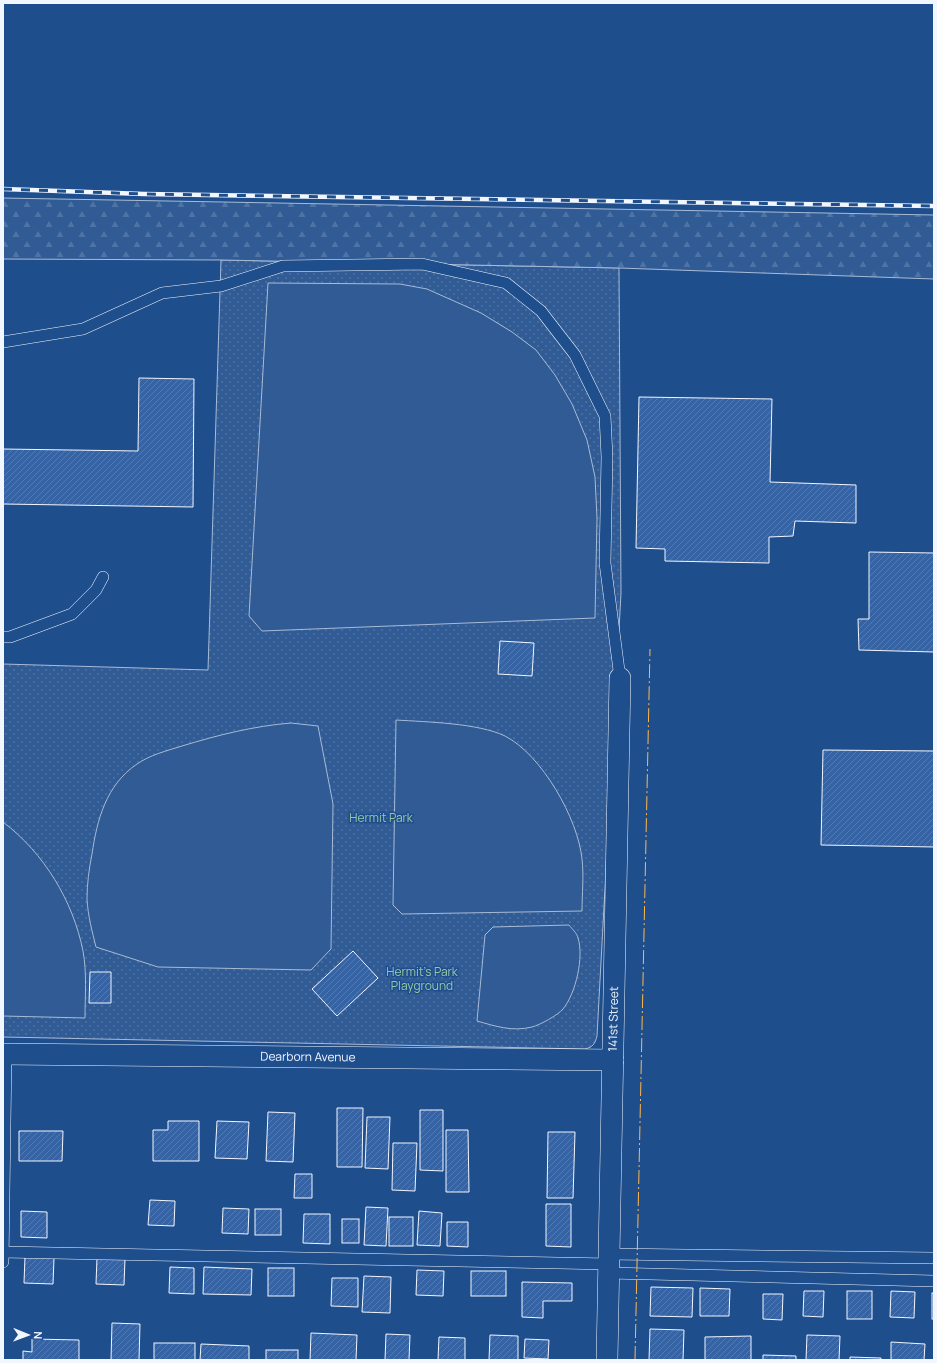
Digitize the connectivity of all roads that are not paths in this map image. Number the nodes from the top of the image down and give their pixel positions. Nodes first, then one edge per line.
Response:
1 (3, 342) edge
2 (103, 576) dead end
3 (3, 637) edge
4 (620, 678) joint
5 (5, 1054) edge
6 (612, 1060) junction
7 (3, 1252) edge
8 (934, 1258) edge
9 (3, 1262) edge
10 (609, 1263) junction
11 (934, 1281) edge
12 (607, 1360) edge

1 - 4 lane
2 - 3 lane
4 - 6 street, 141st Street
5 - 6 street, Dearborn Avenue
5 - 7 lane
6 - 10 street, 141st Street
7 - 9 lane
7 - 10 lane
8 - 10 lane
10 - 11 lane
10 - 12 street, 141st Street

